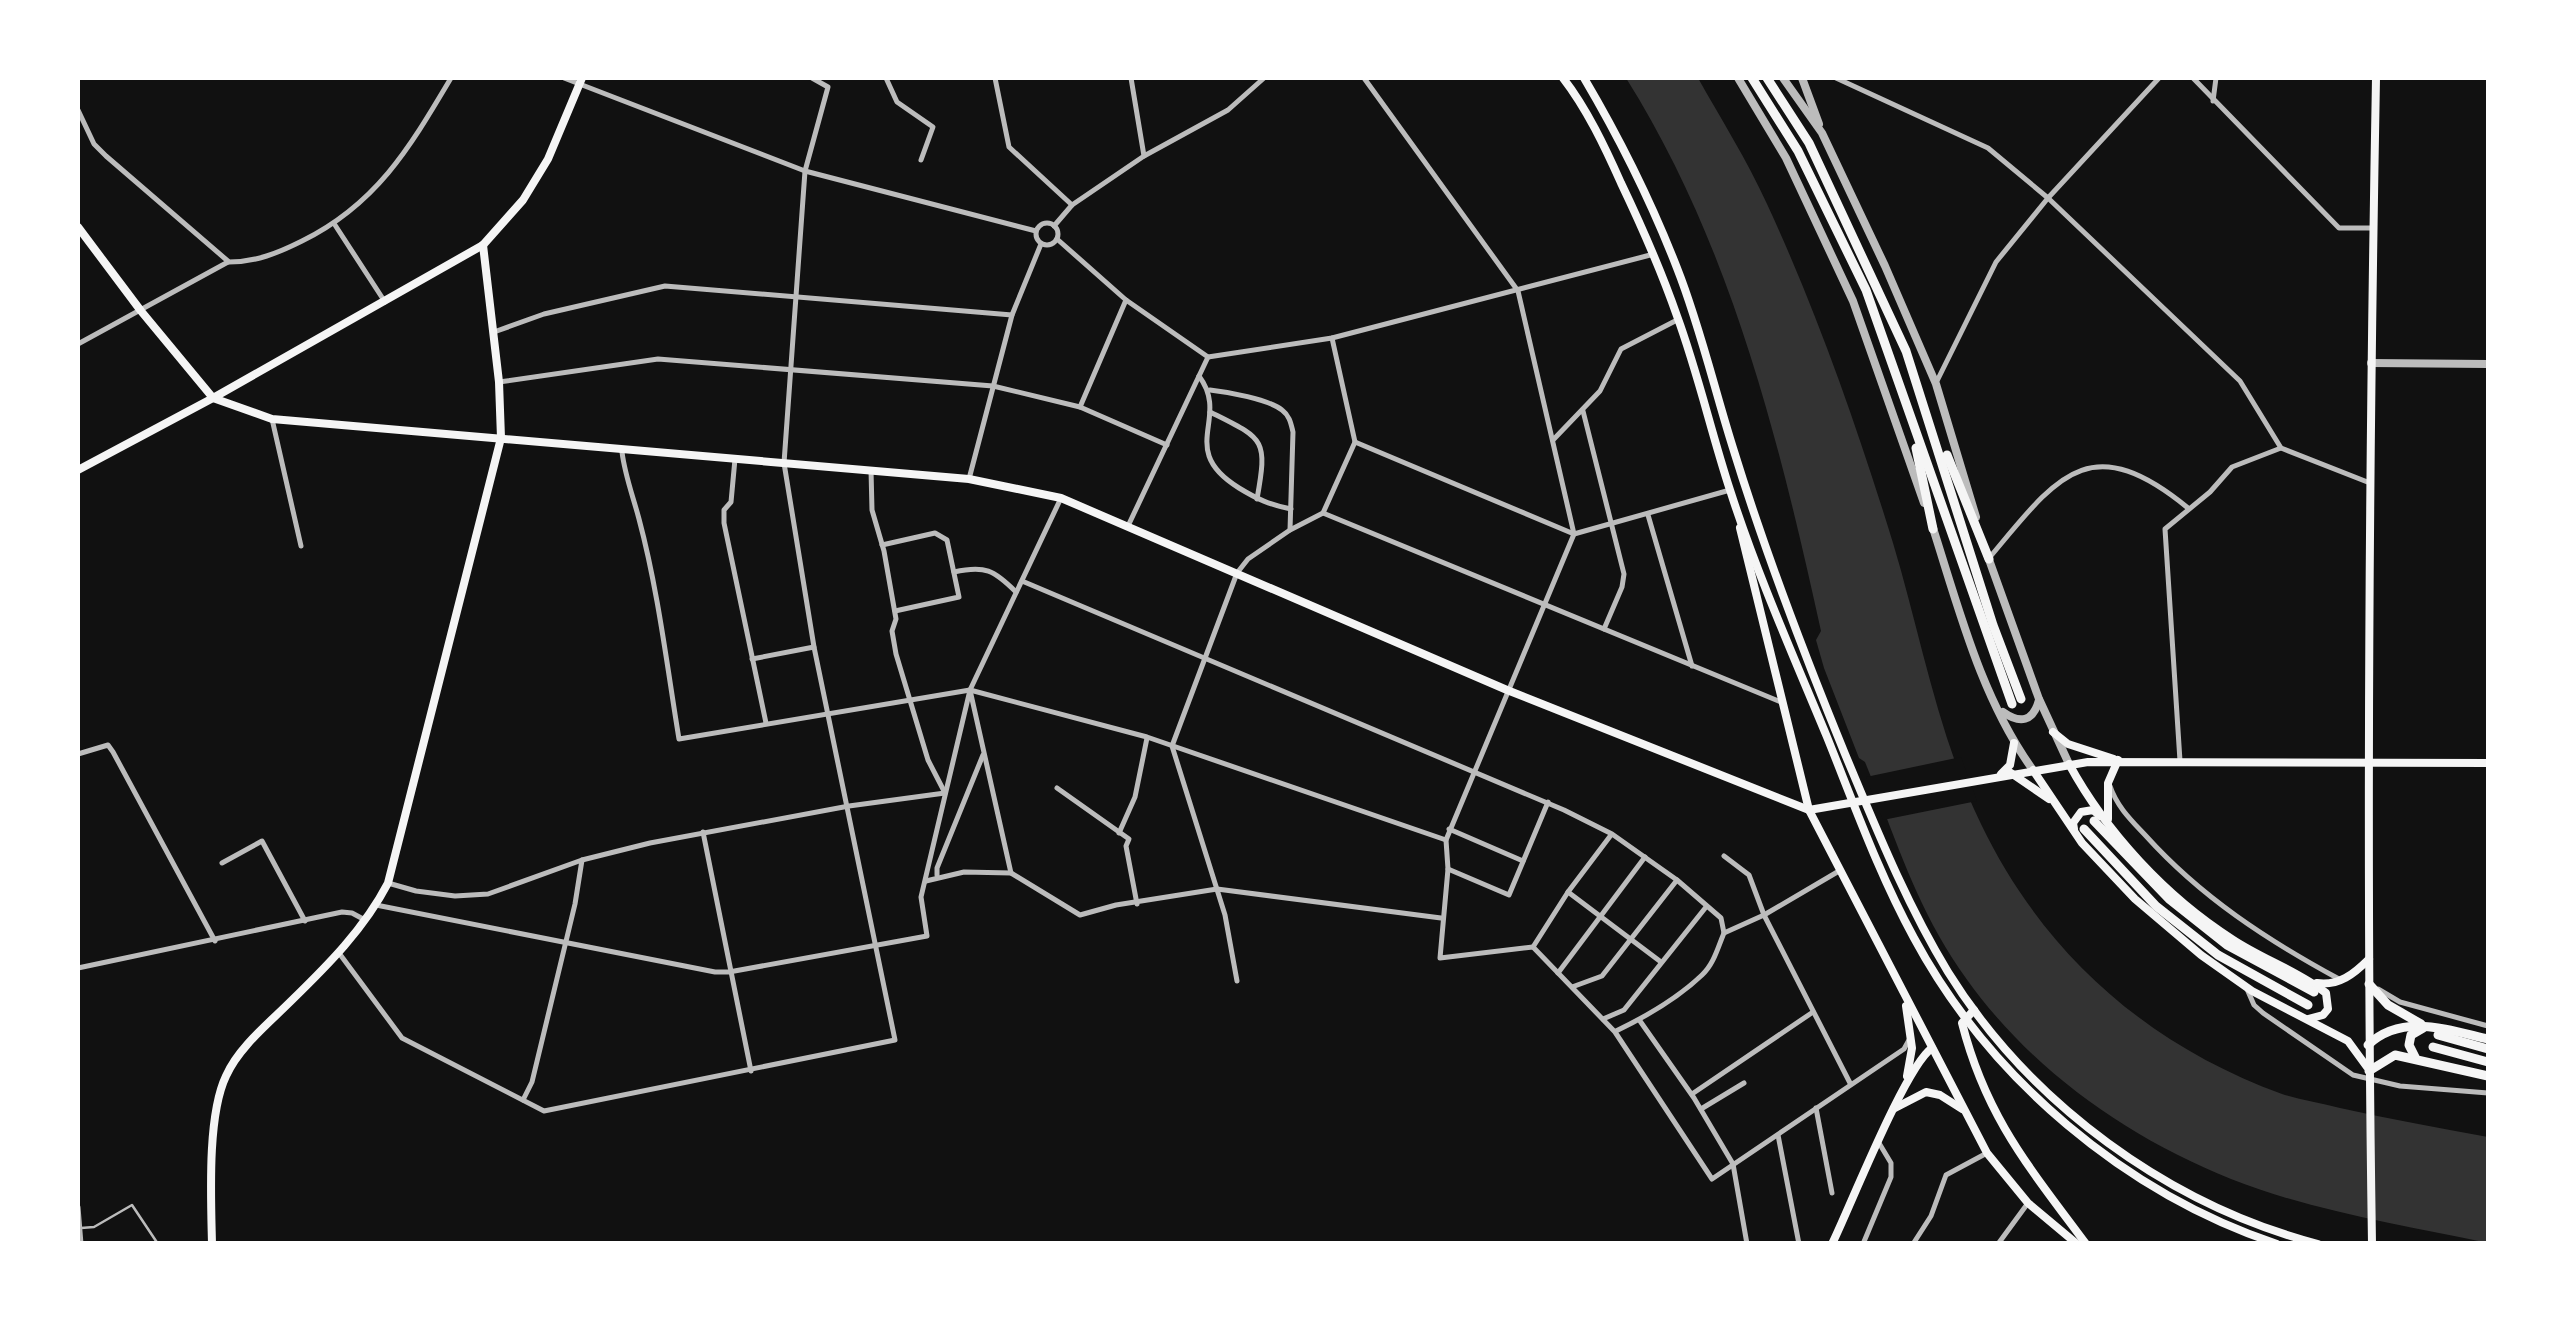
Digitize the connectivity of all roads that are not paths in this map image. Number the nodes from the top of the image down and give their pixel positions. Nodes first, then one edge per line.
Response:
1 (451, 78) edge
2 (564, 78) edge
3 (812, 78) edge
4 (886, 78) edge
5 (995, 78) edge
6 (1131, 78) edge
7 (1264, 78) edge
8 (1364, 78) edge
9 (1564, 78) edge
10 (1584, 78) edge
11 (1738, 78) edge
12 (1751, 78) edge
13 (1765, 78) edge
14 (1802, 78) edge
15 (1836, 78) edge
16 (2159, 78) edge
17 (2193, 78) edge
18 (2216, 78) edge
19 (2376, 78) edge
20 (1781, 79) edge
21 (581, 81) edge
22 (1751, 100) junction
23 (2213, 100) junction
24 (78, 110) edge
25 (1822, 133) junction
26 (1144, 156) junction
27 (921, 160) dead end
28 (805, 171) junction
29 (2048, 198) junction
30 (1072, 205) junction
31 (335, 225) junction
32 (1054, 226) junction
33 (78, 228) edge
34 (2374, 228) junction
35 (1036, 231) junction
36 (1057, 240) junction
37 (483, 244) junction
38 (1041, 244) junction
39 (1654, 254) junction
40 (229, 262) junction
41 (1518, 291) junction
42 (796, 296) junction
43 (1126, 300) junction
44 (385, 302) junction
45 (140, 310) junction
46 (1012, 315) junction
47 (1679, 319) junction
48 (494, 332) junction
49 (1332, 338) junction
50 (78, 344) edge
51 (1208, 357) junction
52 (2371, 363) junction
53 (2488, 364) edge
54 (790, 368) junction
55 (1200, 376) junction
56 (499, 382) junction
57 (1936, 384) junction
58 (994, 386) junction
59 (1210, 390) junction
60 (1922, 395) junction
61 (214, 398) junction
62 (1908, 406) junction
63 (1080, 407) junction
64 (1582, 411) junction
65 (1209, 412) junction
66 (272, 419) junction
67 (501, 438) junction
68 (1553, 440) junction
69 (1355, 442) junction
70 (1166, 445) junction
71 (2282, 448) junction
72 (622, 452) junction
73 (735, 459) junction
74 (784, 463) junction
75 (78, 470) edge
76 (870, 470) junction
77 (969, 478) junction
78 (2370, 483) junction
79 (1730, 490) junction
80 (1061, 498) junction
81 (1257, 499) junction
82 (2188, 508) junction
83 (1292, 509) junction
84 (1323, 513) junction
85 (1648, 514) junction
86 (1610, 524) junction
87 (1127, 527) junction
88 (1933, 529) junction
89 (1290, 530) junction
90 (1574, 534) junction
91 (882, 545) junction
92 (301, 546) dead end
93 (1988, 559) junction
94 (954, 572) junction
95 (1237, 573) junction
96 (1022, 581) junction
97 (1016, 592) junction
98 (1544, 605) junction
99 (895, 611) junction
100 (1604, 629) junction
101 (814, 647) junction
102 (1206, 658) junction
103 (752, 659) junction
104 (1692, 666) junction
105 (970, 690) junction
106 (1507, 690) junction
107 (911, 698) junction
108 (2039, 699) junction
109 (1784, 704) junction
110 (1999, 710) junction
111 (830, 714) junction
112 (766, 724) junction
113 (2053, 732) junction
114 (1147, 738) junction
115 (2014, 744) junction
116 (1172, 746) junction
117 (984, 752) junction
118 (78, 754) edge
119 (2118, 760) junction
120 (2180, 760) junction
121 (2370, 762) junction
122 (2488, 763) edge
123 (2069, 764) junction
124 (2011, 769) junction
125 (1474, 770) junction
126 (2033, 770) junction
127 (2108, 782) junction
128 (1057, 788) dead end
129 (945, 793) junction
130 (1548, 802) junction
131 (2054, 804) junction
132 (849, 806) junction
133 (1808, 810) junction
134 (2094, 821) dead end
135 (2108, 822) junction
136 (1450, 829) junction
137 (2080, 830) junction
138 (703, 832) junction
139 (1118, 833) junction
140 (1612, 834) junction
141 (1446, 840) junction
142 (1724, 856) dead end
143 (1644, 857) junction
144 (582, 860) junction
145 (1523, 861) junction
146 (222, 863) dead end
147 (1448, 869) junction
148 (1839, 871) junction
149 (1010, 874) junction
150 (937, 876) junction
151 (1677, 880) junction
152 (926, 882) junction
153 (388, 883) junction
154 (1217, 889) junction
155 (1568, 892) junction
156 (1137, 904) junction
157 (376, 905) junction
158 (1706, 907) junction
159 (1599, 915) junction
160 (1764, 915) junction
161 (1441, 918) junction
162 (365, 920) junction
163 (305, 921) junction
164 (1724, 933) junction
165 (1632, 938) junction
166 (216, 941) junction
167 (566, 941) junction
168 (877, 946) junction
169 (1533, 947) junction
170 (339, 954) junction
171 (2369, 959) junction
172 (1662, 962) junction
173 (78, 968) edge
174 (730, 972) junction
175 (1558, 973) junction
176 (1237, 980) dead end
177 (2341, 981) junction
178 (2369, 984) junction
179 (2245, 986) junction
180 (1572, 987) junction
181 (2313, 987) junction
182 (1904, 997) junction
183 (2308, 1005) dead end
184 (1974, 1010) junction
185 (1813, 1012) junction
186 (1603, 1019) junction
187 (2306, 1019) junction
188 (1639, 1020) junction
189 (1964, 1020) junction
190 (2426, 1025) junction
191 (2488, 1026) edge
192 (1615, 1032) junction
193 (1911, 1035) junction
194 (2438, 1035) dead end
195 (2488, 1039) edge
196 (2368, 1045) junction
197 (2432, 1047) dead end
198 (1932, 1048) junction
199 (2488, 1049) edge
200 (1891, 1058) junction
201 (2419, 1061) junction
202 (2488, 1062) edge
203 (1908, 1068) junction
204 (751, 1071) junction
205 (2369, 1071) junction
206 (2488, 1076) edge
207 (1906, 1082) junction
208 (1744, 1083) dead end
209 (1850, 1083) junction
210 (2488, 1093) edge
211 (1692, 1094) junction
212 (522, 1101) junction
213 (1816, 1108) junction
214 (1895, 1108) junction
215 (1701, 1110) junction
216 (1964, 1110) junction
217 (1778, 1135) junction
218 (1879, 1143) junction
219 (1986, 1153) junction
220 (1733, 1164) junction
221 (1832, 1193) dead end
222 (2028, 1203) junction
223 (78, 1208) edge
224 (79, 1228) edge
225 (80, 1244) edge
226 (158, 1244) edge
227 (212, 1244) edge
228 (1747, 1244) edge
229 (1799, 1244) edge
230 (1832, 1244) edge
231 (1863, 1244) edge
232 (1913, 1244) edge
233 (1998, 1244) edge
234 (2077, 1244) edge
235 (2086, 1244) edge
236 (2277, 1244) edge
237 (2318, 1244) edge
238 (2372, 1244) edge

1 - 31 street
2 - 21 street
3 - 28 street
4 - 27 street
5 - 30 street
6 - 26 street
7 - 26 street
8 - 41 street
9 - 39 main road
10 - 184 main road
11 - 22 street
12 - 22 street
12 - 62 highway
13 - 22 street
13 - 60 highway
14 - 25 street
15 - 29 street
16 - 29 street
17 - 23 street
18 - 23 street
19 - 34 main road
20 - 25 street
21 - 28 street
21 - 37 main road
22 - 88 street
23 - 34 street
24 - 40 street
25 - 57 street
26 - 30 street
28 - 35 street
28 - 42 street
29 - 57 street
29 - 71 street
30 - 32 street
31 - 40 street
31 - 44 street
32 - 35 street
32 - 36 street
33 - 45 main road
34 - 52 main road
35 - 38 street
36 - 38 street
36 - 43 street
37 - 44 main road
37 - 48 main road
38 - 46 street
39 - 41 street
39 - 47 main road
40 - 45 street
41 - 49 street
41 - 68 street
42 - 46 street
42 - 48 street
42 - 54 street
43 - 51 street
43 - 63 street
44 - 61 main road
45 - 50 street
45 - 61 main road
46 - 58 street
47 - 64 street
47 - 79 main road
48 - 56 main road
49 - 51 street
49 - 69 street
51 - 55 street
52 - 53 street
52 - 78 main road
54 - 56 street
54 - 58 street
54 - 74 street
55 - 59 street
55 - 70 street
56 - 67 main road
57 - 93 street
58 - 63 street
58 - 77 street
59 - 65 street
59 - 83 street
60 - 62 highway
60 - 93 highway
61 - 66 main road
61 - 75 main road
62 - 88 highway
63 - 70 street
64 - 68 street
64 - 86 street
65 - 81 street
65 - 81 street
66 - 67 main road
66 - 92 street
67 - 72 main road
67 - 153 main road
68 - 90 street
69 - 84 street
69 - 90 street
70 - 87 street
71 - 78 street
71 - 82 street
72 - 73 main road
72 - 112 street
73 - 74 main road
73 - 103 street
74 - 76 main road
74 - 101 street
76 - 77 main road
76 - 91 street
77 - 80 main road
78 - 121 main road
79 - 85 street
79 - 109 main road
79 - 189 main road
80 - 87 main road
80 - 96 street
81 - 83 street
82 - 93 street
82 - 120 street
83 - 89 street
84 - 89 street
84 - 98 street
85 - 86 street
85 - 104 street
86 - 90 street
86 - 100 street
87 - 95 main road
88 - 110 street
89 - 95 street
90 - 98 street
91 - 94 street
91 - 99 street
93 - 108 street
94 - 97 street
94 - 99 street
95 - 102 street
95 - 106 main road
96 - 97 street
96 - 102 street
97 - 105 street
98 - 100 street
98 - 106 street
99 - 107 street
100 - 104 street
101 - 103 street
101 - 111 street
102 - 116 street
102 - 125 street
103 - 112 street
104 - 109 street
105 - 107 street
105 - 114 street
105 - 117 street
105 - 129 street
106 - 125 street
106 - 133 main road
107 - 111 street
107 - 129 street
108 - 110 street
108 - 113 street
109 - 133 main road
110 - 115 street
111 - 112 street
111 - 132 street
113 - 119 main road
113 - 123 street
114 - 116 street
114 - 139 street
115 - 124 main road
115 - 126 street
116 - 141 street
116 - 154 street
117 - 149 street
117 - 150 street
118 - 166 street
119 - 120 main road
119 - 123 main road
119 - 127 main road
120 - 121 main road
121 - 122 main road
121 - 171 main road
123 - 126 main road
123 - 135 main road
124 - 126 main road
124 - 131 main road
124 - 133 main road
125 - 130 street
125 - 136 street
126 - 131 main road
127 - 135 main road
127 - 177 street
128 - 139 street
129 - 132 street
129 - 152 street
130 - 140 street
130 - 145 street
131 - 137 main road
132 - 138 street
132 - 168 street
133 - 148 main road
134 - 181 highway
135 - 137 main road
135 - 181 main road
136 - 141 street
136 - 145 street
137 - 179 main road
137 - 183 highway
138 - 144 street
138 - 174 street
139 - 156 street
140 - 143 street
140 - 155 street
141 - 147 street
142 - 160 street
143 - 151 street
143 - 159 street
144 - 153 street
144 - 167 street
145 - 147 street
146 - 163 street
147 - 161 street
148 - 160 street
148 - 182 main road
149 - 150 street
149 - 156 street
150 - 152 street
151 - 158 street
151 - 165 street
152 - 168 street
153 - 157 main road
154 - 156 street
154 - 161 street
154 - 176 street
155 - 159 street
155 - 169 street
157 - 162 main road
157 - 167 street
158 - 164 street
158 - 172 street
159 - 165 street
159 - 175 street
160 - 164 street
160 - 185 street
161 - 169 street
162 - 163 street
162 - 170 main road
163 - 166 street
164 - 188 street
165 - 172 street
165 - 180 street
166 - 173 street
167 - 174 street
167 - 212 street
168 - 174 street
168 - 204 street
169 - 175 street
170 - 212 street
170 - 227 main road
171 - 177 main road
171 - 178 main road
172 - 186 street
174 - 204 street
175 - 180 street
177 - 181 main road
178 - 190 highway
178 - 191 street
178 - 196 main road
179 - 187 main road
179 - 210 street
180 - 186 street
181 - 187 main road
182 - 193 main road
182 - 198 main road
184 - 189 main road
184 - 237 main road
185 - 209 street
185 - 211 street
186 - 192 street
187 - 205 main road
188 - 192 street
188 - 211 street
189 - 235 main road
189 - 236 main road
190 - 195 highway
190 - 196 highway
190 - 201 highway
192 - 220 street
193 - 200 street
193 - 203 main road
194 - 199 highway
196 - 205 main road
197 - 202 highway
198 - 207 main road
198 - 216 main road
200 - 203 street
200 - 209 street
201 - 205 highway
201 - 206 highway
203 - 207 main road
204 - 212 street
205 - 238 main road
207 - 214 main road
208 - 215 street
209 - 213 street
211 - 215 street
213 - 217 street
213 - 221 street
214 - 216 main road
214 - 218 main road
215 - 220 street
216 - 219 main road
217 - 220 street
217 - 229 street
218 - 230 main road
218 - 231 street
219 - 222 main road
219 - 232 street
220 - 228 street
222 - 233 street
222 - 234 main road
223 - 224 street
224 - 225 street
224 - 226 lane

